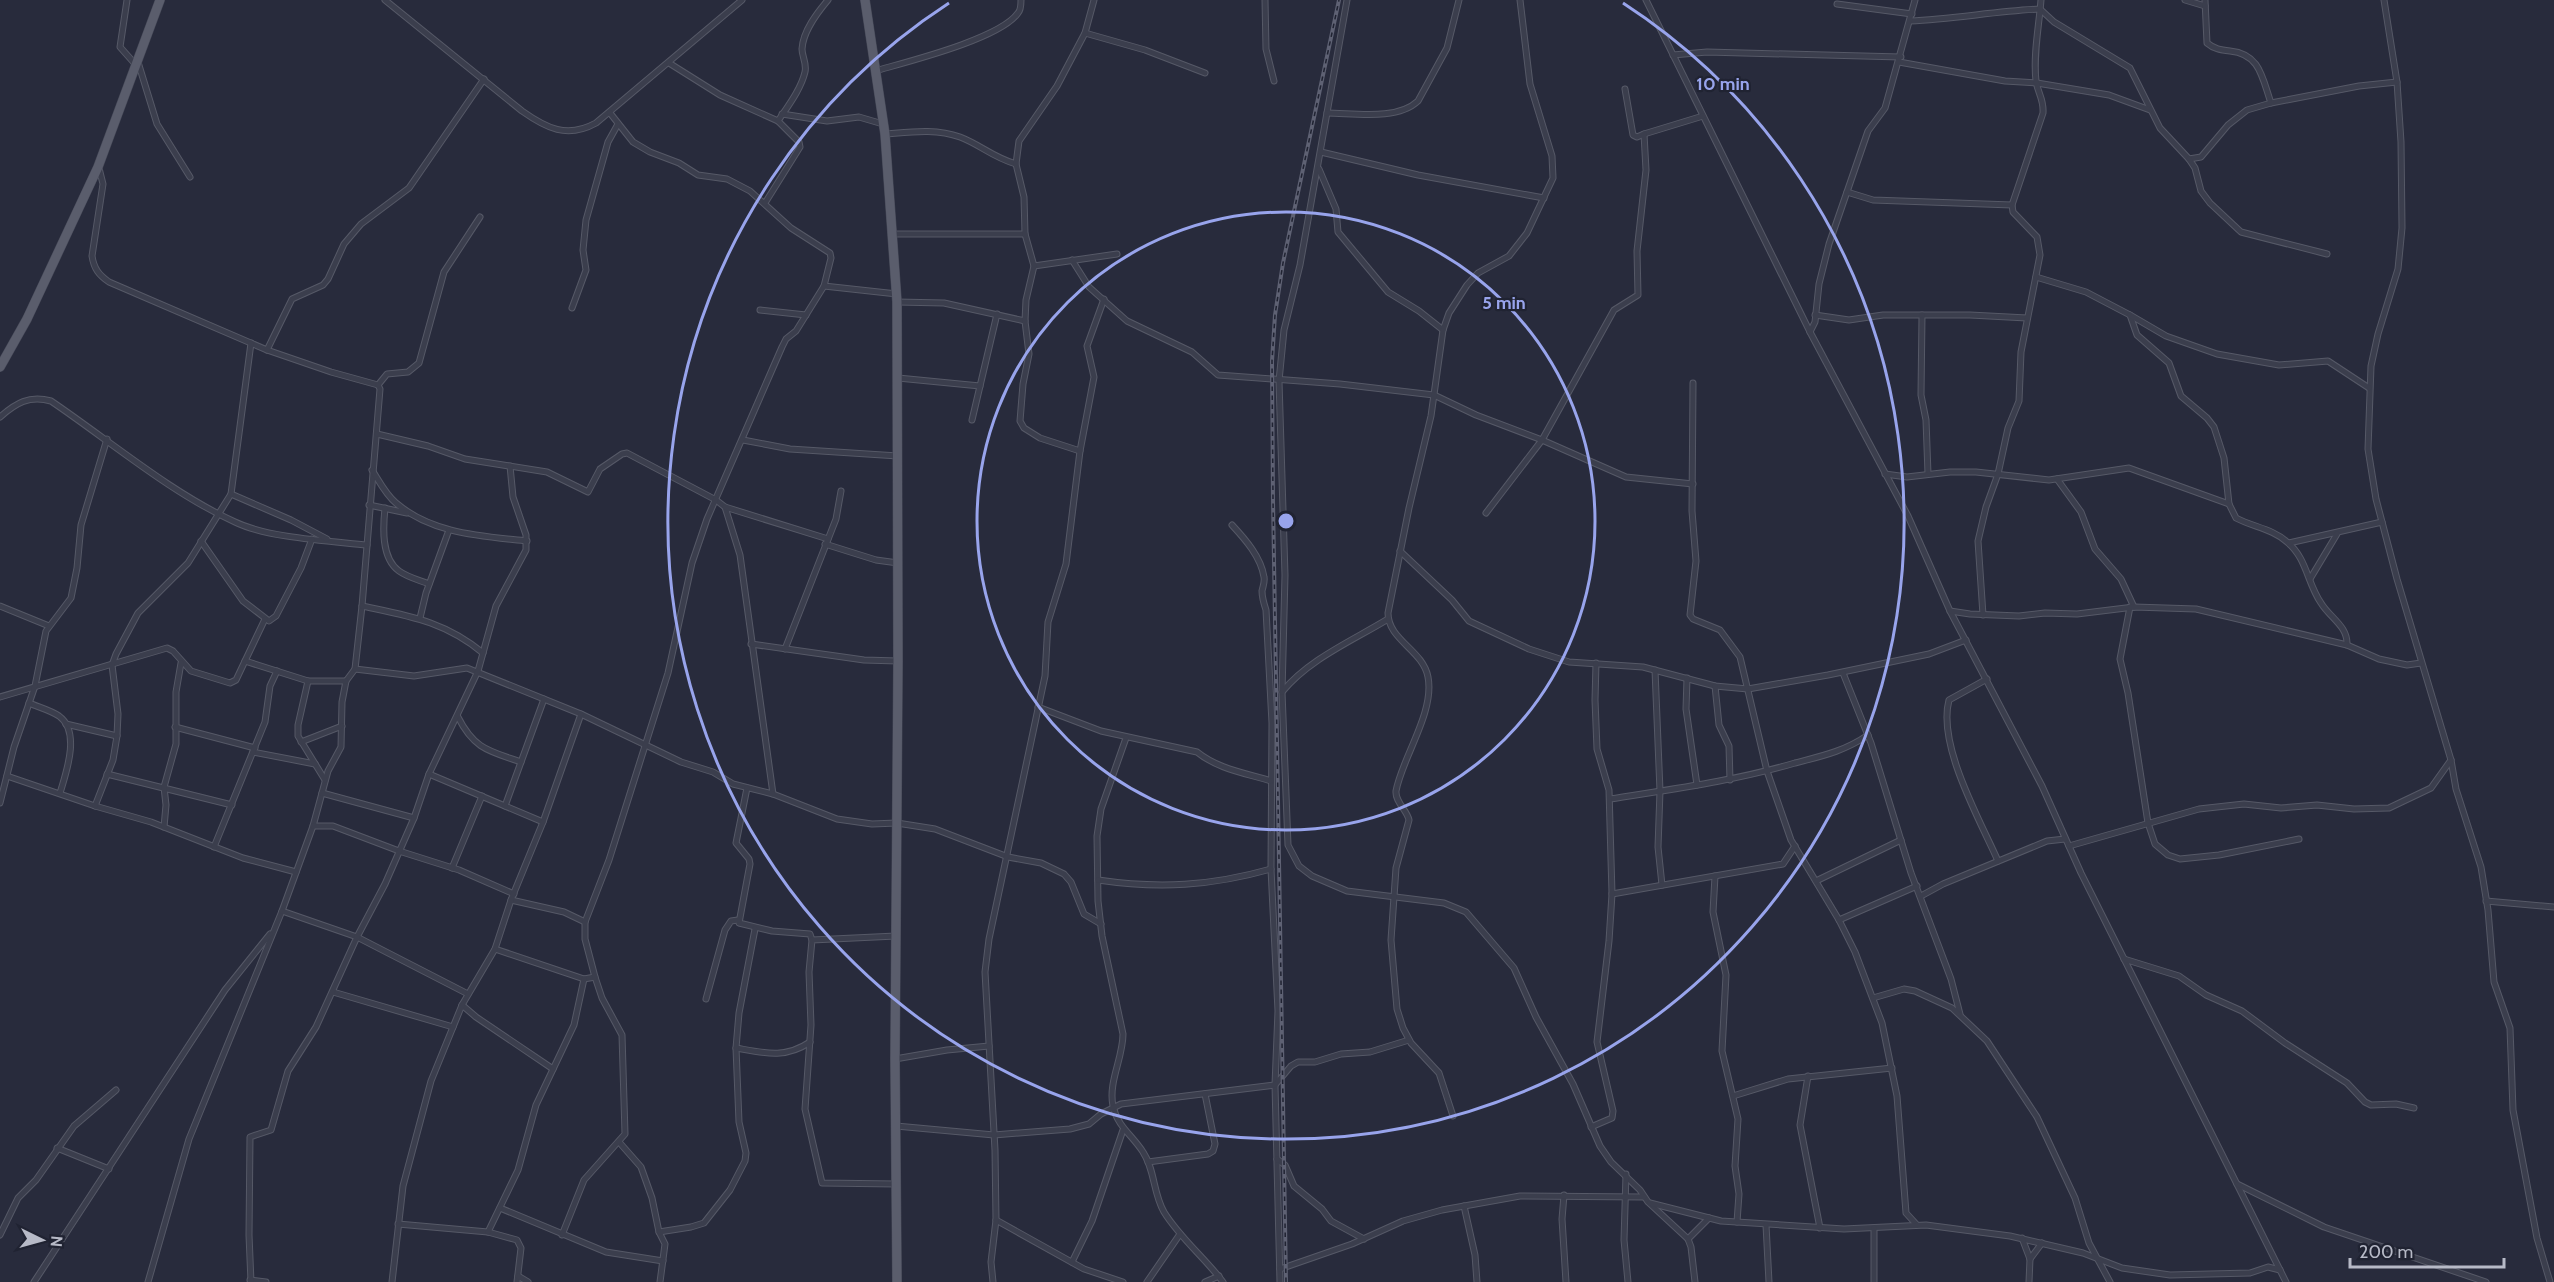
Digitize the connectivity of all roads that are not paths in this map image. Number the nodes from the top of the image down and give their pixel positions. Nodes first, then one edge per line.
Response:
1 (127, 0) edge
2 (160, 0) edge
3 (384, 0) edge
4 (742, 0) edge
5 (828, 0) edge
6 (864, 0) edge
7 (1021, 0) edge
8 (1094, 0) edge
9 (1265, 0) edge
10 (1347, 0) edge
11 (1459, 0) edge
12 (1520, 0) edge
13 (1646, 0) edge
14 (1915, 0) edge
15 (2041, 0) edge
16 (2185, 0) edge
17 (2384, 0) edge
18 (1837, 3) dead end
19 (2205, 3) edge
20 (2040, 9) junction
21 (1912, 14) junction
22 (1910, 21) junction
23 (1084, 33) junction
24 (1672, 55) junction
25 (1900, 59) junction
26 (137, 63) junction
27 (669, 63) junction
28 (875, 71) junction
29 (1205, 73) dead end
30 (484, 79) junction
31 (1274, 81) dead end
32 (2397, 82) junction
33 (2037, 83) junction
34 (1624, 88) dead end
35 (2271, 103) junction
36 (2150, 110) junction
37 (610, 113) junction
38 (1327, 113) junction
39 (783, 114) junction
40 (1703, 116) junction
41 (778, 121) junction
42 (883, 123) junction
43 (618, 124) junction
44 (1644, 134) junction
45 (885, 135) junction
46 (1321, 152) junction
47 (2189, 159) junction
48 (1016, 164) junction
49 (98, 167) junction
50 (1318, 167) junction
51 (190, 177) dead end
52 (1847, 192) junction
53 (1544, 198) junction
54 (765, 203) junction
55 (2012, 205) junction
56 (480, 217) dead end
57 (893, 234) junction
58 (1025, 234) junction
59 (1117, 254) dead end
60 (2327, 254) dead end
61 (1072, 260) junction
62 (1034, 266) junction
63 (2036, 277) junction
64 (824, 286) junction
65 (897, 298) junction
66 (1104, 299) junction
67 (572, 308) dead end
68 (760, 310) dead end
69 (997, 314) junction
70 (806, 315) junction
71 (1815, 315) junction
72 (1922, 315) junction
73 (2130, 315) junction
74 (2027, 318) junction
75 (1025, 321) junction
76 (1443, 330) junction
77 (1810, 332) junction
78 (251, 343) junction
79 (267, 350) junction
80 (0, 367) edge
81 (898, 378) junction
82 (1279, 381) junction
83 (1693, 383) dead end
84 (378, 385) junction
85 (980, 386) junction
86 (2369, 388) junction
87 (1434, 395) junction
88 (0, 417) edge
89 (972, 420) dead end
90 (377, 434) junction
91 (107, 439) junction
92 (743, 440) junction
93 (1542, 440) junction
94 (1080, 451) junction
95 (898, 456) junction
96 (510, 466) junction
97 (372, 470) junction
98 (1885, 474) junction
99 (1928, 474) junction
100 (1998, 474) junction
101 (2056, 480) junction
102 (1693, 484) junction
103 (841, 491) dead end
104 (231, 494) junction
105 (716, 500) junction
106 (2229, 504) junction
107 (369, 505) junction
108 (725, 507) junction
109 (386, 508) junction
110 (409, 513) junction
111 (1486, 513) dead end
112 (219, 514) junction
113 (2382, 522) junction
114 (1232, 525) dead end
115 (449, 530) junction
116 (2337, 534) junction
117 (312, 539) junction
118 (201, 541) junction
119 (330, 541) junction
120 (527, 541) junction
121 (826, 541) junction
122 (2289, 543) junction
123 (367, 545) junction
124 (1400, 551) junction
125 (898, 563) junction
126 (2310, 579) junction
127 (429, 584) junction
128 (0, 606) edge
129 (362, 606) junction
130 (2132, 607) junction
131 (1950, 611) junction
132 (1983, 615) junction
133 (420, 618) junction
134 (265, 619) junction
135 (1388, 619) junction
136 (49, 626) junction
137 (1966, 640) junction
138 (752, 644) junction
139 (2347, 645) junction
140 (785, 650) junction
141 (483, 653) junction
142 (245, 661) junction
143 (898, 661) junction
144 (181, 663) junction
145 (1596, 663) junction
146 (2421, 663) junction
147 (112, 665) junction
148 (355, 669) junction
149 (1655, 670) junction
150 (277, 671) junction
151 (478, 671) junction
152 (1843, 673) junction
153 (1687, 678) junction
154 (1987, 679) junction
155 (308, 681) junction
156 (346, 681) junction
157 (35, 686) junction
158 (1715, 686) junction
159 (1748, 689) junction
160 (1282, 692) junction
161 (0, 697) edge
162 (544, 699) junction
163 (29, 703) junction
164 (1038, 707) junction
165 (581, 714) junction
166 (458, 717) junction
167 (66, 724) junction
168 (342, 726) junction
169 (175, 727) junction
170 (1868, 735) junction
171 (117, 736) junction
172 (1126, 738) junction
173 (301, 742) junction
174 (646, 745) junction
175 (254, 750) junction
176 (2451, 760) junction
177 (521, 762) junction
178 (315, 764) junction
179 (1767, 771) junction
180 (107, 774) junction
181 (429, 774) junction
182 (7, 776) junction
183 (325, 780) junction
184 (1730, 780) junction
185 (1271, 781) junction
186 (1697, 785) junction
187 (164, 787) junction
188 (747, 788) junction
189 (1660, 791) junction
190 (60, 793) junction
191 (322, 793) junction
192 (773, 794) junction
193 (482, 796) junction
194 (1610, 799) junction
195 (0, 803) edge
196 (232, 805) junction
197 (95, 806) junction
198 (505, 806) junction
199 (414, 818) junction
200 (543, 822) junction
201 (897, 823) junction
202 (2148, 823) junction
203 (313, 826) junction
204 (164, 827) junction
205 (2061, 829) junction
206 (2066, 839) junction
207 (2299, 839) dead end
208 (1901, 840) junction
209 (2047, 841) junction
210 (1795, 846) junction
211 (2069, 846) junction
212 (214, 847) junction
213 (399, 851) junction
214 (1008, 857) junction
215 (1998, 861) junction
216 (452, 868) junction
217 (1271, 869) junction
218 (296, 872) junction
219 (1714, 876) junction
220 (1098, 880) junction
221 (1816, 881) junction
222 (1662, 885) junction
223 (1917, 886) junction
224 (1612, 894) junction
225 (1921, 896) junction
226 (512, 897) junction
227 (1395, 897) junction
228 (2486, 901) junction
229 (2554, 907) edge
230 (282, 911) junction
231 (738, 920) junction
232 (1839, 920) junction
233 (585, 922) junction
234 (1101, 924) junction
235 (274, 928) junction
236 (755, 929) junction
237 (896, 936) junction
238 (357, 937) junction
239 (812, 940) junction
240 (495, 949) junction
241 (2124, 959) junction
242 (595, 977) junction
243 (584, 979) junction
244 (333, 992) junction
245 (468, 994) junction
246 (1873, 998) junction
247 (706, 999) dead end
248 (462, 1005) junction
249 (1961, 1016) junction
250 (453, 1027) junction
251 (1409, 1040) junction
252 (810, 1042) junction
253 (989, 1046) junction
254 (736, 1048) junction
255 (895, 1059) junction
256 (1892, 1068) junction
257 (553, 1069) junction
258 (1808, 1076) junction
259 (1275, 1085) junction
260 (116, 1089) dead end
261 (1205, 1094) junction
262 (1733, 1096) junction
263 (1113, 1107) junction
264 (2414, 1108) dead end
265 (1453, 1116) dead end
266 (896, 1126) junction
267 (1592, 1127) junction
268 (1123, 1130) junction
269 (994, 1135) junction
270 (619, 1142) junction
271 (57, 1148) junction
272 (1277, 1159) junction
273 (1148, 1162) junction
274 (109, 1169) junction
275 (1626, 1174) junction
276 (2236, 1183) junction
277 (896, 1184) junction
278 (1564, 1195) junction
279 (1625, 1197) junction
280 (1646, 1200) junction
281 (1464, 1206) junction
282 (500, 1208) junction
283 (1906, 1213) junction
284 (1709, 1218) junction
285 (996, 1220) junction
286 (1737, 1222) junction
287 (398, 1224) junction
288 (1766, 1225) junction
289 (1917, 1225) junction
290 (1895, 1226) junction
291 (1820, 1228) junction
292 (1874, 1228) junction
293 (488, 1232) junction
294 (659, 1232) junction
295 (562, 1234) junction
296 (1180, 1234) junction
297 (0, 1235) edge
298 (2022, 1238) junction
299 (1364, 1239) junction
300 (1688, 1239) junction
301 (2042, 1243) junction
302 (2275, 1257) junction
303 (2099, 1258) junction
304 (2031, 1259) junction
305 (663, 1261) junction
306 (1072, 1262) junction
307 (2268, 1267) junction
308 (1280, 1269) junction
309 (2280, 1270) junction
310 (1219, 1276) junction
311 (517, 1279) edge
312 (251, 1281) edge
313 (34, 1282) edge
314 (148, 1282) edge
315 (266, 1282) edge
316 (392, 1282) edge
317 (528, 1282) edge
318 (660, 1282) edge
319 (897, 1282) edge
320 (993, 1282) edge
321 (1123, 1282) edge
322 (1147, 1282) edge
323 (1205, 1282) edge
324 (1223, 1282) edge
325 (1280, 1282) edge
326 (1478, 1282) edge
327 (1566, 1282) edge
328 (1628, 1282) edge
329 (1695, 1282) edge
330 (1769, 1282) edge
331 (1874, 1282) edge
332 (2029, 1282) edge
333 (2110, 1282) edge
334 (2286, 1282) edge
335 (2486, 1282) edge
336 (2550, 1282) edge

1 - 26 street
2 - 26 main road
3 - 30 street
4 - 27 street
5 - 39 street
6 - 28 main road
7 - 28 street
8 - 23 street
9 - 31 street
10 - 38 street
11 - 38 street
12 - 53 street
13 - 24 street
14 - 21 street
15 - 20 street
16 - 19 street
17 - 32 street
18 - 21 street
19 - 35 street
20 - 22 street
20 - 33 street
20 - 36 street
21 - 22 street
22 - 25 street
23 - 29 street
23 - 48 street
24 - 25 street
24 - 40 street
25 - 33 street
25 - 52 street
26 - 49 main road
26 - 51 street
27 - 37 street
27 - 41 street
28 - 42 main road
30 - 37 street
30 - 79 street
32 - 35 street
32 - 86 street
33 - 36 street
33 - 55 street
34 - 44 street
35 - 47 street
36 - 47 street
37 - 43 street
38 - 46 street
39 - 41 street
39 - 42 street
40 - 44 street
40 - 77 street
41 - 54 street
42 - 45 main road
43 - 54 street
43 - 67 street
44 - 93 street
45 - 48 street
45 - 57 main road
46 - 50 street
46 - 53 street
47 - 60 street
48 - 58 street
49 - 78 street
49 - 80 main road
50 - 76 street
50 - 82 street
52 - 55 street
52 - 71 street
53 - 76 street
54 - 64 street
55 - 63 street
56 - 84 street
57 - 58 street
57 - 65 main road
58 - 62 street
59 - 61 street
61 - 62 street
61 - 66 street
62 - 75 street
63 - 73 street
63 - 74 street
64 - 65 street
64 - 70 street
65 - 69 street
65 - 81 main road
66 - 82 street
66 - 94 street
68 - 70 street
69 - 75 street
69 - 85 street
70 - 92 street
71 - 72 street
71 - 77 street
72 - 74 street
72 - 99 street
73 - 86 street
73 - 106 street
74 - 100 street
75 - 94 street
76 - 87 street
77 - 98 street
78 - 79 street
78 - 104 street
79 - 84 street
81 - 85 street
81 - 95 main road
82 - 87 street
82 - 160 street
83 - 102 street
84 - 90 street
85 - 89 street
86 - 113 street
87 - 93 street
87 - 124 street
88 - 91 street
90 - 96 street
90 - 97 street
91 - 112 street
91 - 136 street
92 - 95 street
92 - 105 street
93 - 102 street
93 - 111 street
94 - 164 street
95 - 125 main road
96 - 105 street
96 - 120 street
97 - 107 street
97 - 110 street
98 - 99 street
98 - 131 street
99 - 100 street
100 - 101 street
100 - 132 street
101 - 106 street
101 - 130 street
102 - 159 street
103 - 121 street
104 - 112 street
104 - 119 street
105 - 108 street
105 - 174 street
106 - 122 street
107 - 109 street
107 - 123 street
108 - 121 street
108 - 138 street
109 - 110 street
109 - 127 street
110 - 115 street
112 - 117 street
112 - 118 street
113 - 116 street
113 - 146 street
114 - 185 street
115 - 120 street
115 - 127 street
116 - 122 street
116 - 126 street
117 - 119 street
117 - 134 street
118 - 134 street
118 - 147 street
119 - 123 street
120 - 141 street
121 - 125 street
121 - 140 street
122 - 126 street
123 - 129 street
124 - 135 street
124 - 145 street
125 - 143 main road
126 - 139 street
127 - 133 street
128 - 136 street
129 - 133 street
129 - 148 street
130 - 132 street
130 - 139 street
130 - 202 street
131 - 132 street
131 - 137 street
133 - 141 street
134 - 142 street
135 - 160 street
135 - 227 street
136 - 157 street
137 - 152 street
137 - 154 street
138 - 140 street
138 - 192 street
139 - 146 street
140 - 143 street
141 - 151 street
142 - 144 street
142 - 150 street
143 - 201 main road
144 - 147 street
144 - 169 street
145 - 149 street
145 - 194 street
146 - 176 street
147 - 157 street
147 - 171 street
148 - 151 street
148 - 156 street
149 - 153 street
149 - 189 street
150 - 155 street
150 - 175 street
151 - 162 street
151 - 166 street
152 - 159 street
152 - 170 street
153 - 158 street
153 - 186 street
154 - 205 street
154 - 215 street
155 - 156 street
155 - 173 street
156 - 168 street
157 - 161 street
157 - 163 street
158 - 159 street
158 - 184 street
159 - 179 street
160 - 227 street
162 - 165 street
162 - 177 street
163 - 167 street
163 - 182 street
164 - 172 street
164 - 214 street
165 - 174 street
165 - 200 street
166 - 177 street
166 - 181 street
167 - 171 street
167 - 190 street
168 - 173 street
168 - 183 street
169 - 175 street
169 - 187 street
170 - 179 street
170 - 208 street
171 - 180 street
172 - 185 street
172 - 220 street
173 - 178 street
174 - 188 street
174 - 233 street
175 - 178 street
175 - 196 street
176 - 202 street
176 - 228 street
177 - 198 street
178 - 183 street
179 - 184 street
179 - 210 street
180 - 187 street
180 - 197 street
181 - 193 street
181 - 199 street
182 - 190 street
182 - 195 street
183 - 191 street
184 - 186 street
185 - 217 street
186 - 189 street
187 - 196 street
187 - 204 street
188 - 192 street
188 - 231 street
189 - 194 street
189 - 222 street
190 - 197 street
191 - 199 street
191 - 203 street
192 - 201 street
193 - 198 street
193 - 216 street
194 - 224 street
196 - 212 street
197 - 204 street
198 - 200 street
199 - 213 street
200 - 226 street
201 - 214 street
201 - 237 main road
202 - 207 street
202 - 211 street
203 - 213 street
203 - 218 street
204 - 212 street
205 - 206 street
205 - 209 street
206 - 209 street
206 - 211 street
208 - 221 street
208 - 223 street
209 - 215 street
210 - 219 street
210 - 221 street
211 - 241 street
212 - 218 street
213 - 216 street
213 - 238 street
214 - 234 street
214 - 253 street
215 - 225 street
216 - 226 street
217 - 220 street
217 - 259 street
218 - 230 street
219 - 222 street
219 - 262 street
220 - 234 street
221 - 232 street
222 - 224 street
223 - 225 street
223 - 232 street
224 - 267 street
225 - 249 street
226 - 233 street
226 - 240 street
227 - 251 street
227 - 267 street
228 - 229 street
228 - 336 street
230 - 235 street
230 - 238 street
231 - 236 street
231 - 247 street
232 - 246 street
233 - 242 street
234 - 263 street
235 - 274 street
235 - 314 street
236 - 239 street
236 - 254 street
237 - 239 street
237 - 255 main road
238 - 244 street
238 - 245 street
239 - 252 street
240 - 243 street
240 - 245 street
241 - 264 street
241 - 276 street
242 - 243 street
242 - 270 street
243 - 257 street
244 - 250 street
244 - 312 street
245 - 248 street
246 - 249 street
246 - 256 street
248 - 250 street
248 - 257 street
249 - 303 street
250 - 287 street
251 - 259 street
251 - 265 street
252 - 254 street
252 - 277 street
253 - 255 street
253 - 269 street
254 - 294 street
255 - 266 main road
256 - 258 street
256 - 283 street
257 - 282 street
258 - 262 street
258 - 291 street
259 - 261 street
259 - 272 street
260 - 271 street
261 - 263 street
261 - 273 street
262 - 286 street
263 - 268 street
263 - 269 street
266 - 269 street
266 - 277 main road
267 - 275 street
268 - 273 street
268 - 306 street
269 - 285 street
270 - 294 street
270 - 295 street
271 - 274 street
271 - 297 street
272 - 299 street
272 - 308 street
273 - 296 street
274 - 313 street
275 - 279 street
275 - 280 street
276 - 302 street
276 - 335 street
277 - 319 main road
278 - 279 street
278 - 281 street
278 - 327 street
279 - 280 street
279 - 328 street
280 - 284 street
280 - 300 street
281 - 299 street
281 - 326 street
282 - 293 street
282 - 295 street
283 - 289 street
283 - 290 street
284 - 286 street
284 - 300 street
285 - 306 street
285 - 320 street
286 - 288 street
287 - 293 street
287 - 316 street
288 - 291 street
288 - 330 street
289 - 290 street
289 - 298 street
290 - 292 street
291 - 292 street
292 - 331 street
293 - 311 street
294 - 305 street
295 - 305 street
296 - 310 street
296 - 322 street
298 - 301 street
298 - 304 street
299 - 308 street
300 - 329 street
301 - 303 street
301 - 304 street
302 - 307 street
302 - 309 street
303 - 307 street
303 - 333 street
304 - 332 street
305 - 318 street
306 - 321 street
307 - 309 street
308 - 325 street
309 - 334 street
310 - 323 street
310 - 324 street
311 - 317 street
312 - 315 street

